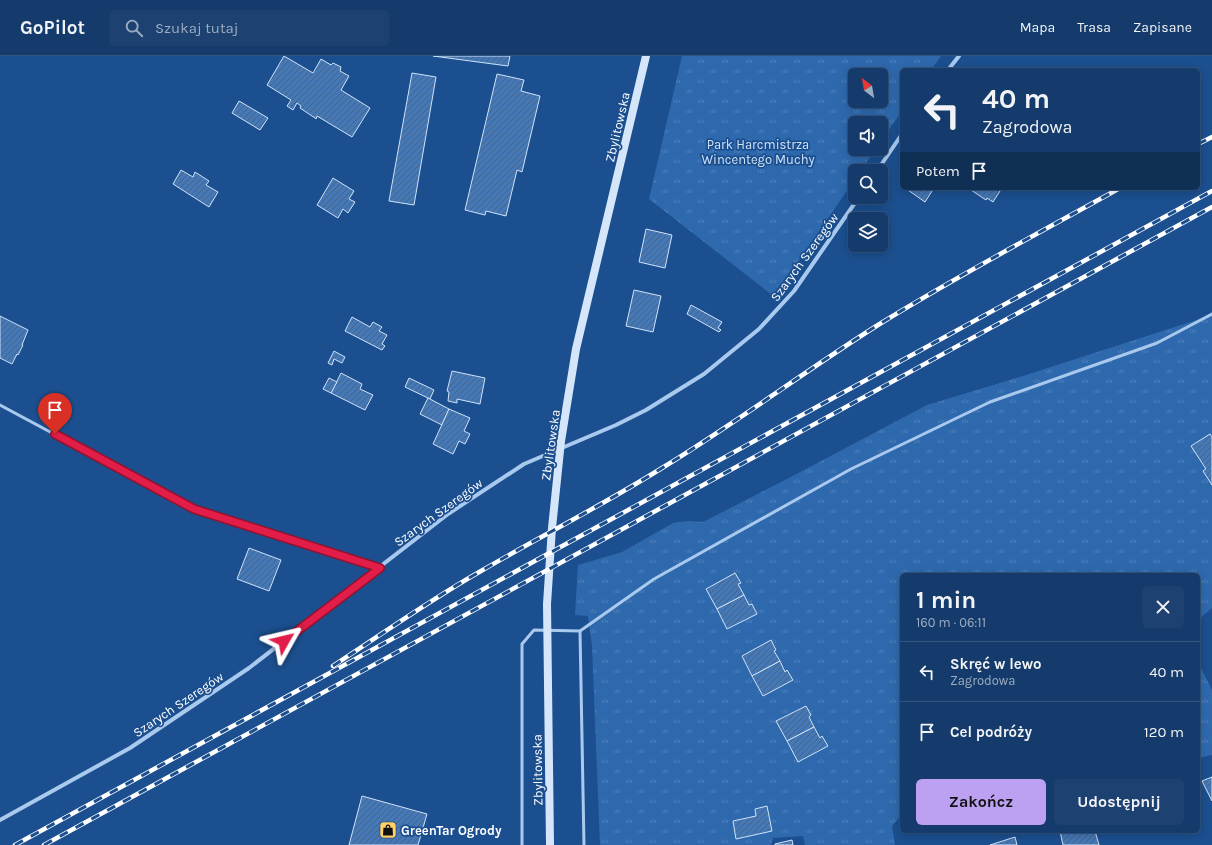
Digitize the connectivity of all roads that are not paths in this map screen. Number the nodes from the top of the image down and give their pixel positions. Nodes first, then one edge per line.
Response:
1 (646, 56) edge
2 (959, 56) edge
3 (950, 68) edge
4 (900, 137) edge
5 (882, 164) edge
6 (854, 204) edge
7 (1212, 314) edge
8 (0, 405) edge
9 (380, 568) junction
10 (580, 631) junction
11 (0, 820) edge
12 (522, 845) edge
13 (550, 845) edge
14 (584, 845) edge

1 - 13 street, Zbylitowska
2 - 3 street
4 - 5 street
6 - 9 street, Szarych Szeregów
7 - 10 lane
8 - 9 lane
9 - 11 street, Szarych Szeregów
10 - 12 lane
10 - 14 lane

